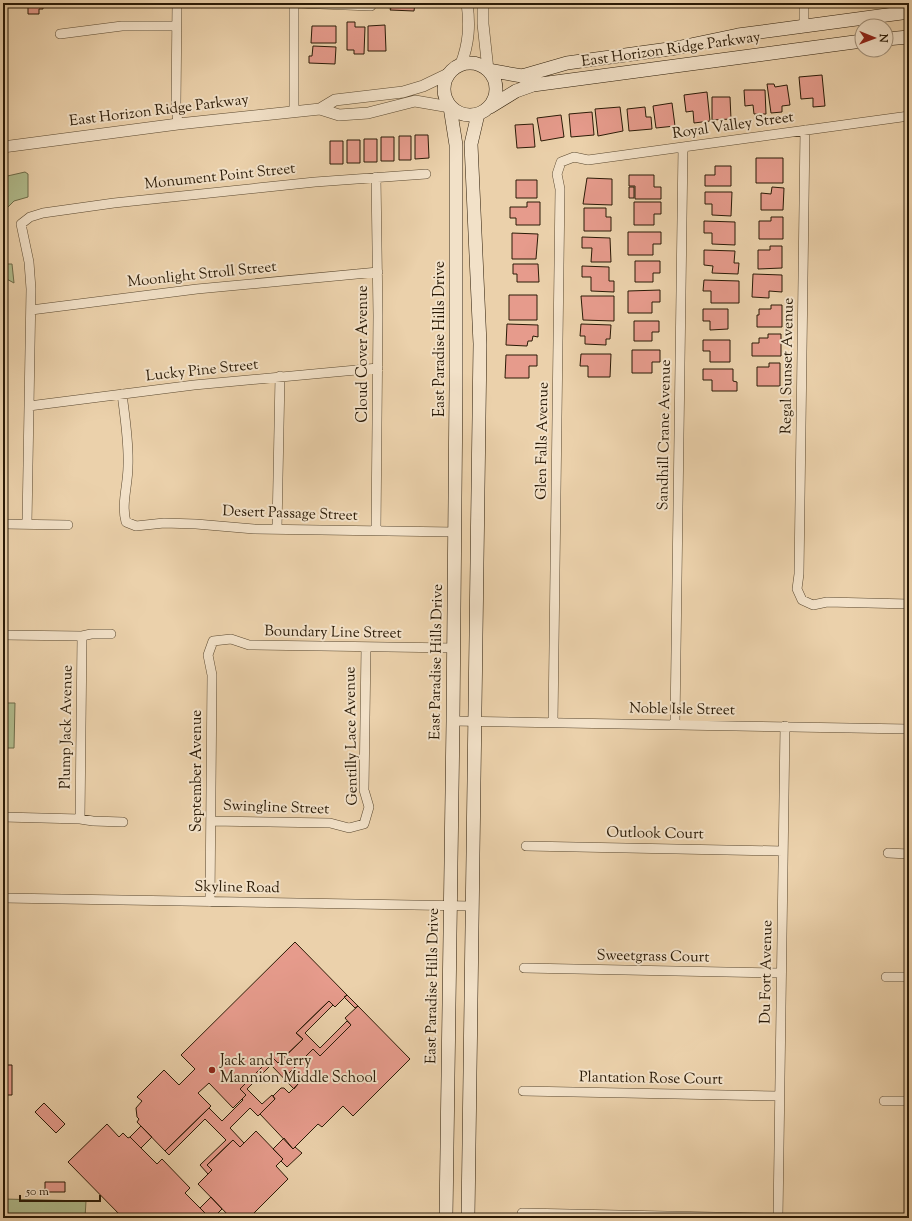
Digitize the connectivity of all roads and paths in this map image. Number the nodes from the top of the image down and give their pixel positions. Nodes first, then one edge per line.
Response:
1 (177, 3) edge
2 (294, 3) edge
3 (467, 3) edge
4 (483, 3) edge
5 (804, 3) edge
6 (371, 6) dead end
7 (909, 12) edge
8 (176, 26) junction
9 (804, 26) junction
10 (60, 34) dead end
11 (909, 37) edge
12 (894, 38) edge
13 (854, 42) edge
14 (460, 64) junction
15 (488, 70) junction
16 (448, 74) junction
17 (450, 107) junction
18 (490, 107) junction
19 (320, 109) junction
20 (294, 111) junction
21 (478, 114) junction
22 (909, 116) edge
23 (178, 124) junction
24 (805, 130) junction
25 (3, 147) edge
26 (682, 147) junction
27 (561, 162) joint
28 (426, 174) dead end
29 (376, 177) junction
30 (378, 272) junction
31 (31, 310) junction
32 (378, 368) junction
33 (280, 376) junction
34 (122, 394) junction
35 (29, 406) junction
36 (3, 524) edge
37 (27, 524) junction
38 (68, 525) dead end
39 (277, 529) junction
40 (376, 531) junction
41 (455, 532) junction
42 (909, 604) edge
43 (110, 634) dead end
44 (3, 635) edge
45 (82, 636) junction
46 (213, 641) joint
47 (366, 647) junction
48 (454, 648) junction
49 (454, 720) junction
50 (475, 720) junction
51 (553, 722) junction
52 (675, 724) junction
53 (785, 726) junction
54 (909, 729) edge
55 (3, 817) edge
56 (80, 819) junction
57 (211, 821) junction
58 (123, 822) dead end
59 (364, 824) joint
60 (526, 846) dead end
61 (783, 851) junction
62 (888, 853) dead end
63 (909, 854) edge
64 (3, 898) edge
65 (210, 902) junction
66 (450, 906) junction
67 (471, 906) junction
68 (524, 968) dead end
69 (782, 973) junction
70 (886, 977) dead end
71 (909, 978) edge
72 (523, 1091) dead end
73 (779, 1096) junction
74 (884, 1101) dead end
75 (909, 1101) edge
76 (522, 1213) dead end
77 (446, 1218) edge
78 (468, 1218) edge
79 (767, 1218) edge
80 (778, 1218) edge

1 - 8 street
2 - 6 street
2 - 20 street
3 - 14 street
4 - 15 street
5 - 9 street
7 - 9 main road, East Horizon Ridge Parkway
8 - 10 street
8 - 23 street
9 - 15 main road, East Horizon Ridge Parkway
11 - 12 main road
13 - 18 main road, East Horizon Ridge Parkway
14 - 15 main road
14 - 16 main road
15 - 18 main road
16 - 17 main road
16 - 19 street, East Horizon Ridge Parkway
17 - 19 street, East Horizon Ridge Parkway
17 - 21 main road
17 - 41 main road, East Paradise Hills Drive
18 - 21 main road
19 - 20 street, East Horizon Ridge Parkway
20 - 23 street, East Horizon Ridge Parkway
21 - 50 main road
22 - 24 street, Royal Valley Street
23 - 25 street, East Horizon Ridge Parkway
24 - 26 street, Royal Valley Street
24 - 42 street, Regal Sunset Avenue
26 - 27 street, Royal Valley Street
26 - 52 street, Sandhill Crane Avenue
27 - 51 street, Glen Falls Avenue
28 - 29 street, Monument Point Street
29 - 30 street, Cloud Cover Avenue
29 - 31 street, Monument Point Street
30 - 31 street, Moonlight Stroll Street
30 - 32 street, Cloud Cover Avenue
31 - 35 street
32 - 33 street, Lucky Pine Street
32 - 40 street, Cloud Cover Avenue
33 - 34 street, Lucky Pine Street
33 - 39 street
34 - 35 street, Lucky Pine Street
34 - 39 street, Desert Passage Street
35 - 37 street
36 - 37 street
37 - 38 street
39 - 40 street, Desert Passage Street
40 - 41 street, Desert Passage Street
41 - 48 main road, East Paradise Hills Drive
43 - 45 street
44 - 45 street
45 - 56 street, Plump Jack Avenue
46 - 47 street, Boundary Line Street
46 - 57 street, September Avenue
47 - 48 street, Boundary Line Street
47 - 59 street, Gentilly Lace Avenue
48 - 49 main road, East Paradise Hills Drive
49 - 50 street, Noble Isle Street
49 - 66 main road, East Paradise Hills Drive
50 - 51 street, Noble Isle Street
50 - 67 main road
51 - 52 street, Noble Isle Street
52 - 53 street, Noble Isle Street
53 - 54 street, Noble Isle Street
53 - 61 street, Du Fort Avenue
55 - 56 street
56 - 58 street
57 - 59 street, Swingline Street
57 - 65 street, September Avenue
60 - 61 street, Outlook Court
61 - 69 street, Du Fort Avenue
62 - 63 street
64 - 65 street, Skyline Road
65 - 66 street, Skyline Road
66 - 67 street, Skyline Road
66 - 77 main road, East Paradise Hills Drive
67 - 78 main road
68 - 69 street, Sweetgrass Court
69 - 73 street, Du Fort Avenue
70 - 71 street
72 - 73 street, Plantation Rose Court
73 - 80 street, Du Fort Avenue
74 - 75 street
76 - 79 street

